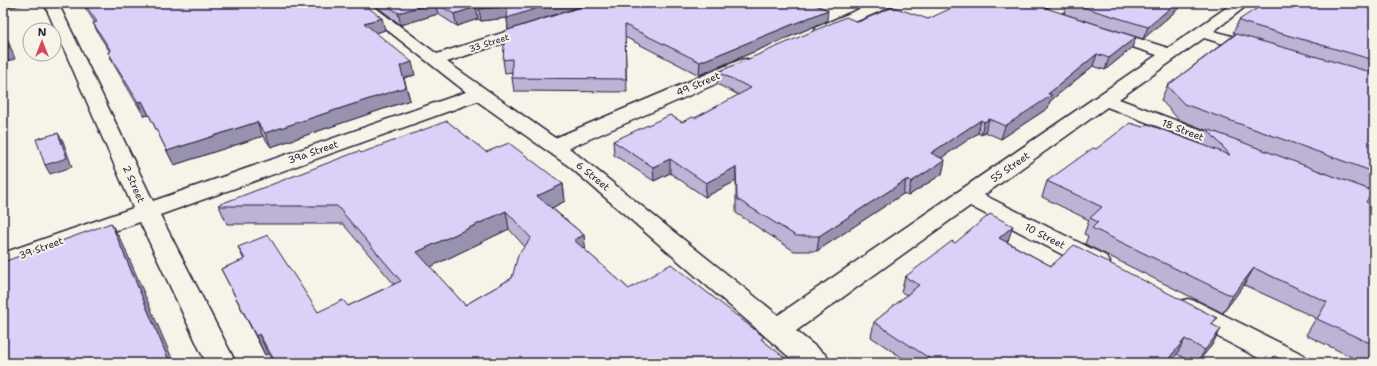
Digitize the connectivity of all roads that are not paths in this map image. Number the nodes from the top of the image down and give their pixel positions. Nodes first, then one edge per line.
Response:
1 (51, 3) edge
2 (360, 3) edge
3 (887, 3) edge
4 (1069, 3) edge
5 (1243, 3) edge
6 (1069, 21) edge
7 (545, 24) edge
8 (1091, 28) edge
9 (1202, 32) junction
10 (807, 37) edge
11 (1269, 52) edge
12 (1170, 54) junction
13 (764, 56) edge
14 (435, 60) junction
15 (479, 94) junction
16 (1105, 100) junction
17 (554, 146) junction
18 (1247, 154) edge
19 (1322, 182) edge
20 (968, 196) junction
21 (1374, 202) edge
22 (146, 211) junction
23 (3, 262) edge
24 (1117, 272) edge
25 (1166, 298) edge
26 (777, 330) junction
27 (221, 363) edge
28 (816, 363) edge
29 (1294, 363) edge

1 - 22 street, 2 Street
2 - 14 street, 6 Street
3 - 10 street
4 - 6 street
5 - 9 street, 55 Street
7 - 14 street, 33 Street
8 - 12 street
9 - 11 street
9 - 12 street, 55 Street
12 - 16 street, 55 Street
13 - 17 street, 49 Street
14 - 15 street, 6 Street
15 - 17 street, 6 Street
15 - 22 street, 39a Street
16 - 18 street, 18 Street
16 - 20 street, 55 Street
17 - 26 street, 6 Street
19 - 21 street
20 - 24 street, 10 Street
20 - 26 street, 55 Street
22 - 23 street, 39 Street
22 - 27 street, 2 Street
25 - 29 street
26 - 28 street, 6 Street

